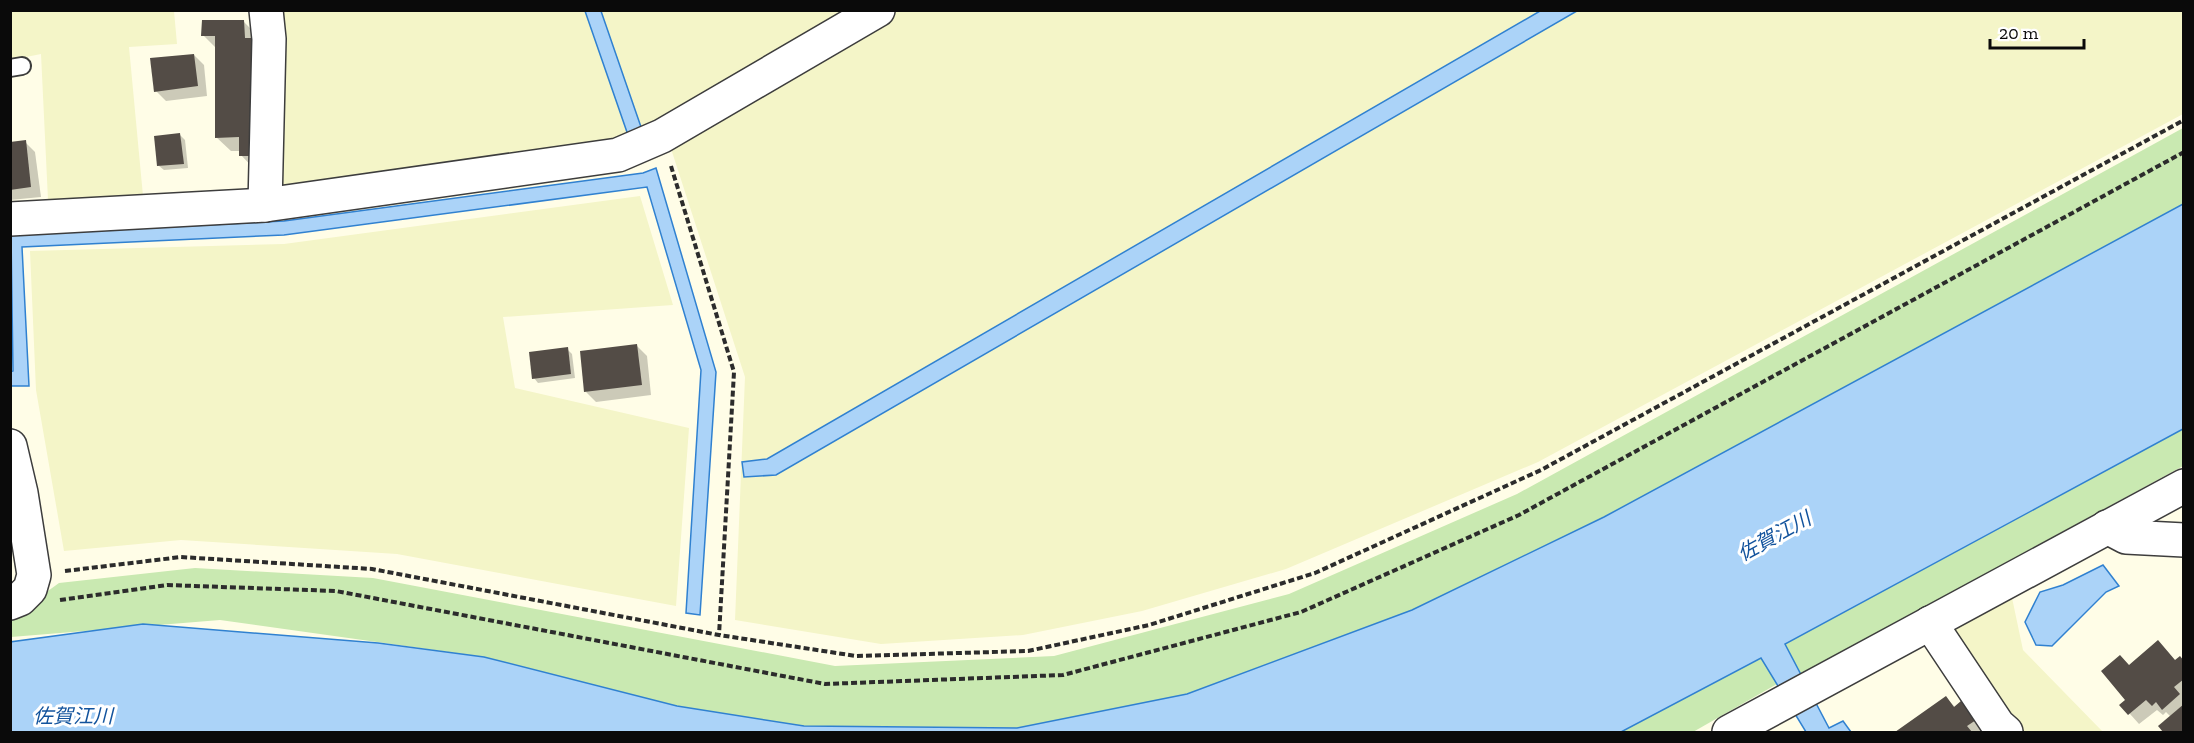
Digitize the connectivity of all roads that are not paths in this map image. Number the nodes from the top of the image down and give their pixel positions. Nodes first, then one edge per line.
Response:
1 (266, 10) edge
2 (878, 10) edge
3 (265, 205) junction
4 (10, 219) edge
5 (10, 446) edge
6 (2184, 486) edge
7 (2107, 527) junction
8 (2184, 540) edge
9 (21, 592) edge
10 (1930, 623) junction
11 (1771, 718) edge
12 (1729, 732) edge
13 (2006, 732) edge

1 - 3 street
2 - 3 street
3 - 4 street
5 - 9 street
6 - 7 street
7 - 8 street
7 - 10 street
10 - 11 street
10 - 13 street
11 - 12 street

